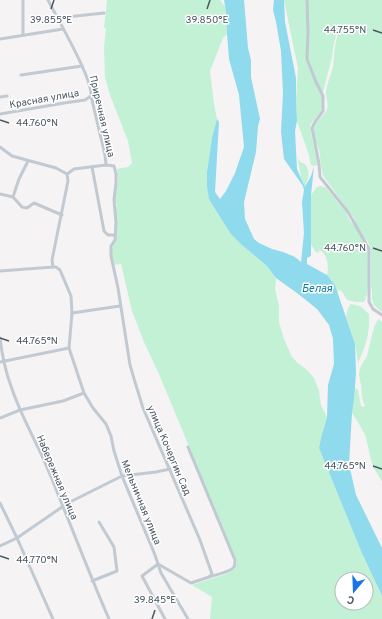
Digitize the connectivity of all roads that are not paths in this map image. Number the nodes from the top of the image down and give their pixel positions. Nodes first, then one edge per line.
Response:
1 (23, 0) edge
2 (48, 0) edge
3 (307, 0) edge
4 (104, 13) dead end
5 (58, 18) junction
6 (63, 29) junction
7 (23, 35) junction
8 (0, 39) edge
9 (82, 66) junction
10 (21, 75) dead end
11 (7, 96) dead end
12 (91, 96) junction
13 (0, 97) edge
14 (0, 114) edge
15 (0, 147) edge
16 (28, 161) junction
17 (106, 165) junction
18 (92, 167) junction
19 (67, 174) junction
20 (0, 194) edge
21 (13, 197) junction
22 (62, 215) junction
23 (115, 235) junction
24 (53, 267) junction
25 (0, 271) edge
26 (120, 306) junction
27 (72, 313) junction
28 (382, 315) edge
29 (0, 338) edge
30 (69, 348) junction
31 (2, 362) edge
32 (84, 393) junction
33 (20, 410) junction
34 (0, 418) edge
35 (188, 447) dead end
36 (170, 469) junction
37 (122, 476) junction
38 (0, 503) edge
39 (62, 507) junction
40 (99, 522) dead end
41 (17, 538) junction
42 (0, 546) edge
43 (158, 564) junction
44 (209, 577) junction
45 (92, 581) junction
46 (53, 619) edge
47 (109, 619) edge
48 (165, 619) edge
49 (188, 619) edge

1 - 7 street
2 - 5 street, Приречная улица
3 - 28 street
4 - 5 street
5 - 6 street, Приречная улица
6 - 7 street
6 - 9 street, Приречная улица
7 - 8 street
9 - 10 street, Приречная улица
9 - 12 street, Приречная улица
11 - 13 street
12 - 14 street, Красная улица
12 - 17 street, Приречная улица
15 - 16 street
16 - 19 street
16 - 21 street
17 - 18 street
17 - 23 street, Приречная улица
18 - 19 street
18 - 23 street
19 - 22 street
20 - 21 street
21 - 22 street
22 - 24 street
23 - 26 street, Приречная улица
24 - 25 street
24 - 27 street, Мельничная улица
26 - 27 street
26 - 36 street, улица Кочергин Сад
27 - 30 street, Мельничная улица
29 - 31 street, Набережная улица
30 - 31 street
30 - 32 street, Мельничная улица
31 - 33 street, Набережная улица
32 - 33 street
32 - 37 street, Мельничная улица
33 - 34 street
33 - 39 street, Набережная улица
35 - 44 street
36 - 37 street
36 - 44 street, улица Кочергин Сад
37 - 39 street
37 - 43 street, Мельничная улица
38 - 41 street
39 - 41 street
39 - 45 street, Набережная улица
40 - 45 street
41 - 42 street
41 - 46 street
43 - 44 street
43 - 48 street
43 - 49 street, Мельничная улица
45 - 47 street, Набережная улица

